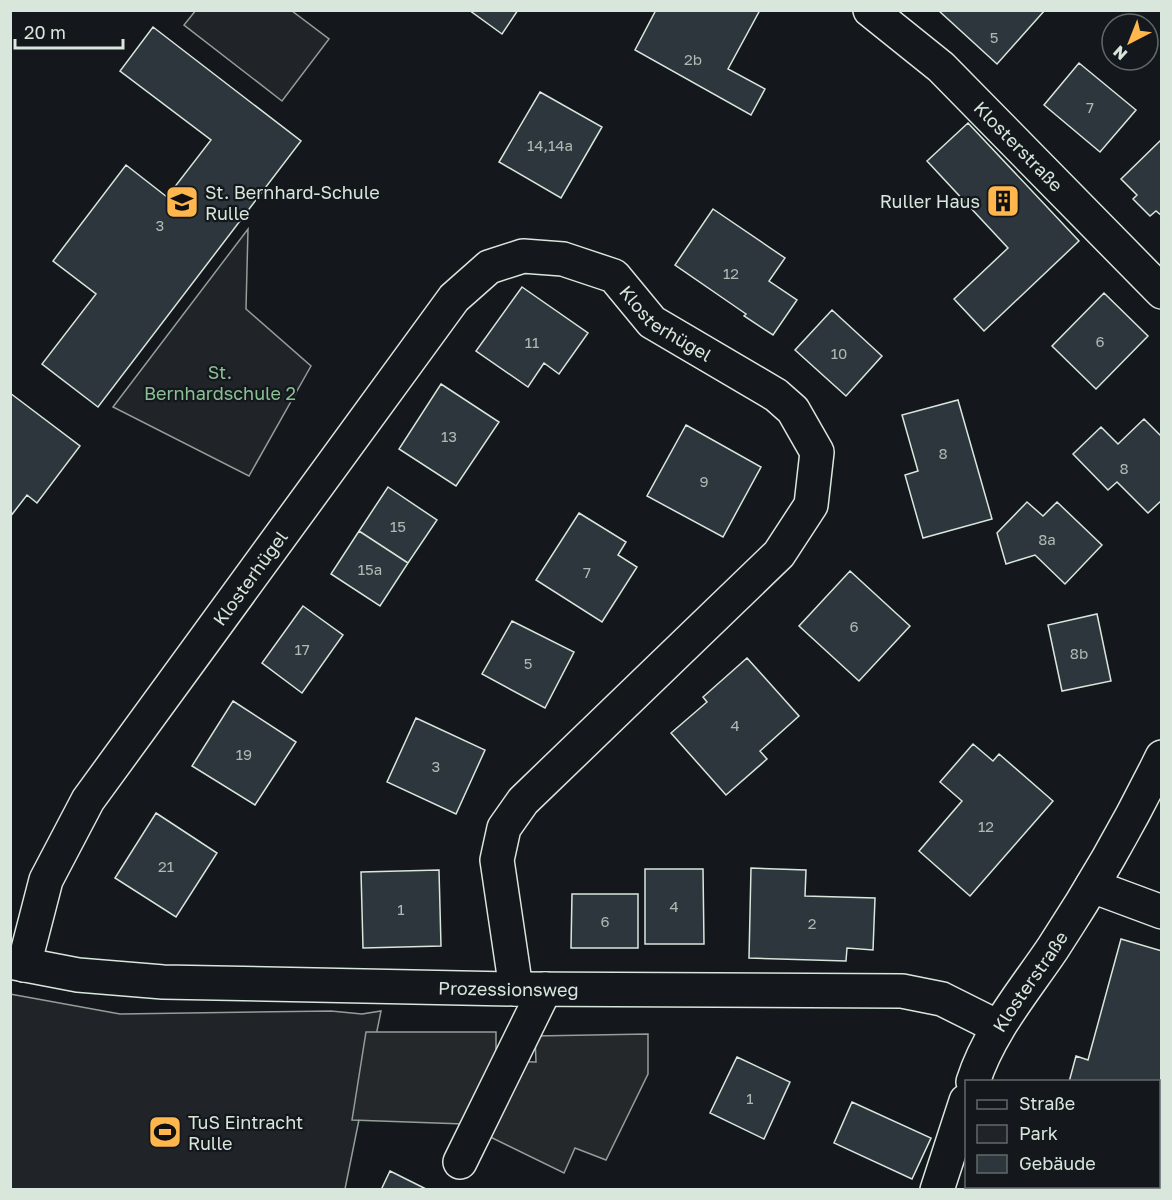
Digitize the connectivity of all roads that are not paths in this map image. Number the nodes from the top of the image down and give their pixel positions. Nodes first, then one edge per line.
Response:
1 (870, 10) edge
2 (1161, 292) edge
3 (1161, 757) edge
4 (1092, 886) junction
5 (1161, 912) edge
6 (17, 964) edge
7 (531, 989) junction
8 (998, 1027) junction
9 (974, 1080) edge
10 (965, 1104) edge
11 (460, 1162) dead end
12 (937, 1190) edge

1 - 2 street, Klosterstraße
3 - 4 street, Klosterstraße
4 - 5 street
4 - 8 street, Klosterstraße
6 - 7 street, Prozessionsweg
6 - 7 street, Klosterhügel
7 - 8 street, Prozessionsweg
7 - 11 street
8 - 9 street, Klosterstraße
10 - 12 street

